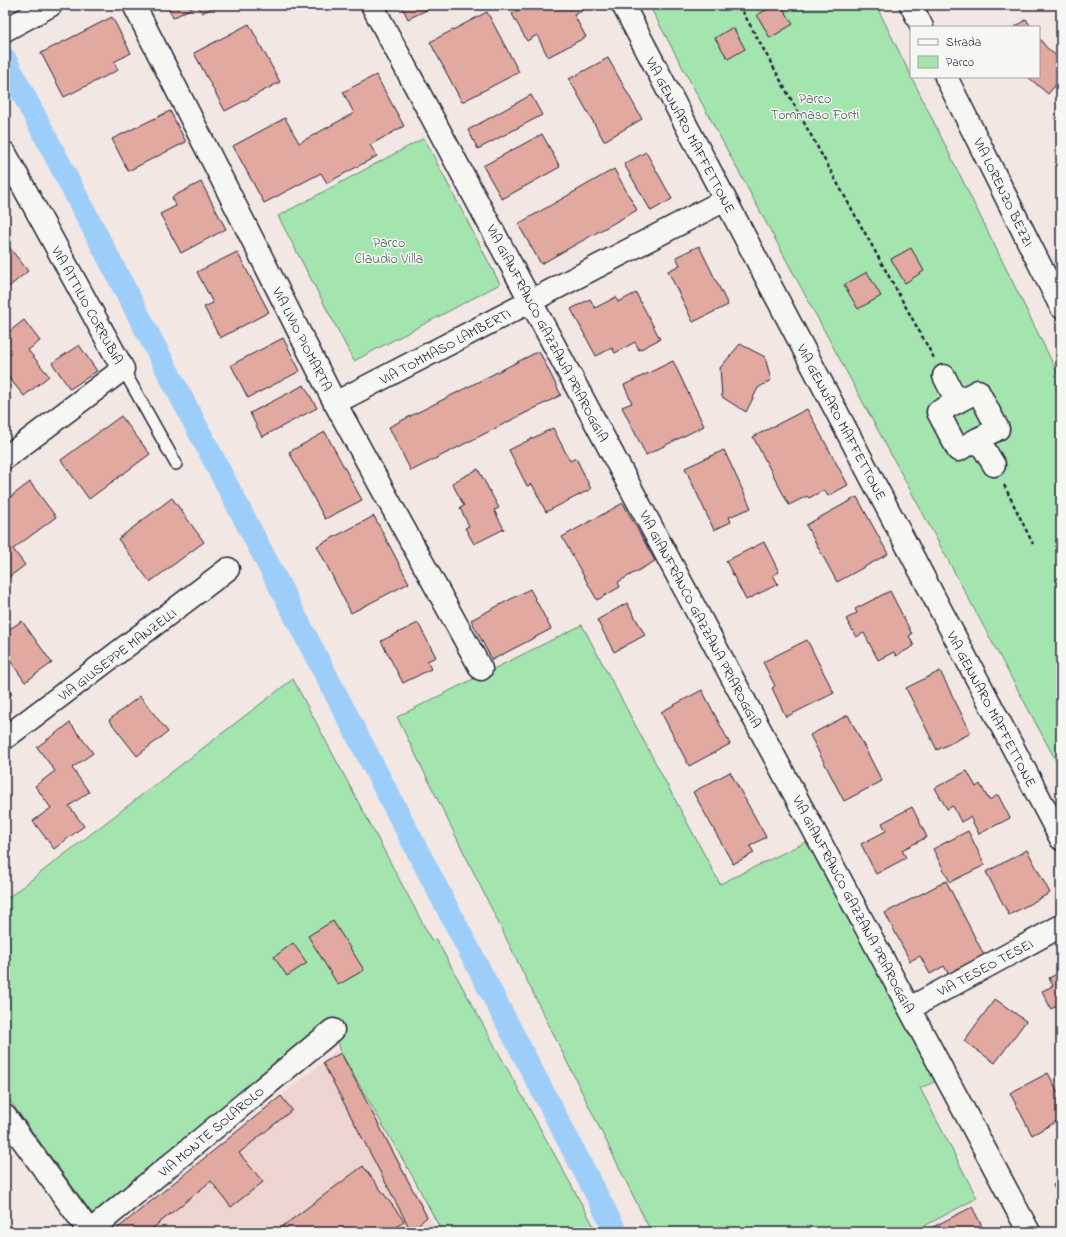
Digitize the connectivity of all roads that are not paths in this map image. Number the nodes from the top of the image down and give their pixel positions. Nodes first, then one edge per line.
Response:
1 (51, 5) edge
2 (134, 5) edge
3 (372, 5) edge
4 (623, 5) edge
5 (911, 5) edge
6 (922, 26) edge
7 (8, 28) edge
8 (946, 78) edge
9 (8, 166) edge
10 (725, 200) junction
11 (530, 301) junction
12 (1061, 307) edge
13 (123, 369) junction
14 (944, 376) road end
15 (957, 402) junction
16 (335, 403) junction
17 (978, 439) junction
18 (5, 458) edge
19 (176, 464) dead end
20 (994, 464) road end
21 (228, 569) dead end
22 (481, 669) dead end
23 (5, 738) edge
24 (1061, 839) edge
25 (1061, 926) edge
26 (910, 1008) junction
27 (333, 1030) dead end
28 (5, 1116) edge
29 (90, 1232) edge
30 (1029, 1232) edge

1 - 7 street
2 - 16 street, VIA LIVIO PIOMARTA
3 - 11 street, VIA GIANFRANCO GAZZANA PRIAROGGIA
4 - 10 street, VIA GENNARO MAFFETTONE
5 - 6 street
8 - 12 street, VIA LORENZO BEZZI
9 - 13 street, VIA ATTILIO CORRUBIA
10 - 11 street, VIA TOMMASO LAMBERTI
10 - 24 street, VIA GENNARO MAFFETTONE
11 - 16 street, VIA TOMMASO LAMBERTI
11 - 26 street, VIA GIANFRANCO GAZZANA PRIAROGGIA
13 - 18 street, VIA ATTILIO CORRUBIA
13 - 19 lane
14 - 15 street
15 - 17 street
15 - 17 street
16 - 22 street, VIA LIVIO PIOMARTA
17 - 20 street
21 - 23 street, VIA GIUSEPPE MANZELLI
25 - 26 street, VIA TESEO TESEI
26 - 30 street, VIA GIANFRANCO GAZZANA PRIAROGGIA
27 - 29 street, VIA MONTE SOLAROLO
28 - 29 street

